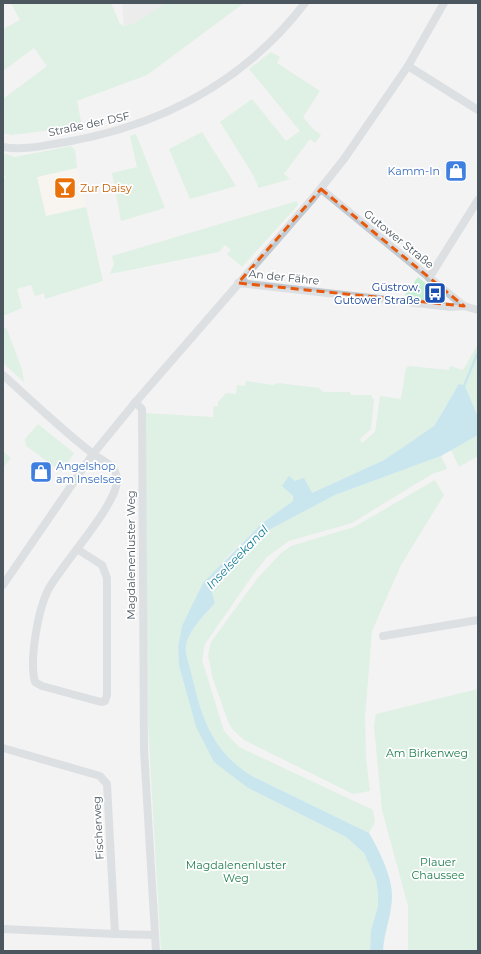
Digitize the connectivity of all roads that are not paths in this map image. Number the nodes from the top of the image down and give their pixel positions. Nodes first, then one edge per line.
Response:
1 (305, 3) edge
2 (444, 3) edge
3 (408, 66) junction
4 (478, 110) edge
5 (3, 147) edge
6 (321, 189) junction
7 (478, 200) edge
8 (429, 278) junction
9 (238, 283) junction
10 (464, 306) junction
11 (478, 310) edge
12 (3, 376) edge
13 (135, 402) junction
14 (93, 454) junction
15 (77, 548) junction
16 (3, 585) edge
17 (478, 620) edge
18 (383, 636) dead end
19 (3, 748) edge
20 (3, 929) edge
21 (115, 934) junction
22 (155, 935) junction
23 (156, 951) edge

1 - 5 street, Straße der DSF
2 - 3 street
3 - 4 street
3 - 6 street
6 - 8 street, Gutower Straße
6 - 9 street
7 - 8 street
8 - 10 street, Gutower Straße
9 - 10 street, An der Fähre
9 - 13 street, An der Fähre
10 - 11 street, An der Fähre
12 - 14 street, Magdalenenluster Weg
13 - 14 street, An der Fähre
13 - 22 street, Magdalenenluster Weg
14 - 15 street, Magdalenenluster Weg
14 - 16 street, An der Fähre
15 - 15 street, Magdalenenluster Weg
17 - 18 street
19 - 21 street, Fischerweg
20 - 21 street
21 - 22 street
22 - 23 street, Magdalenenluster Weg

